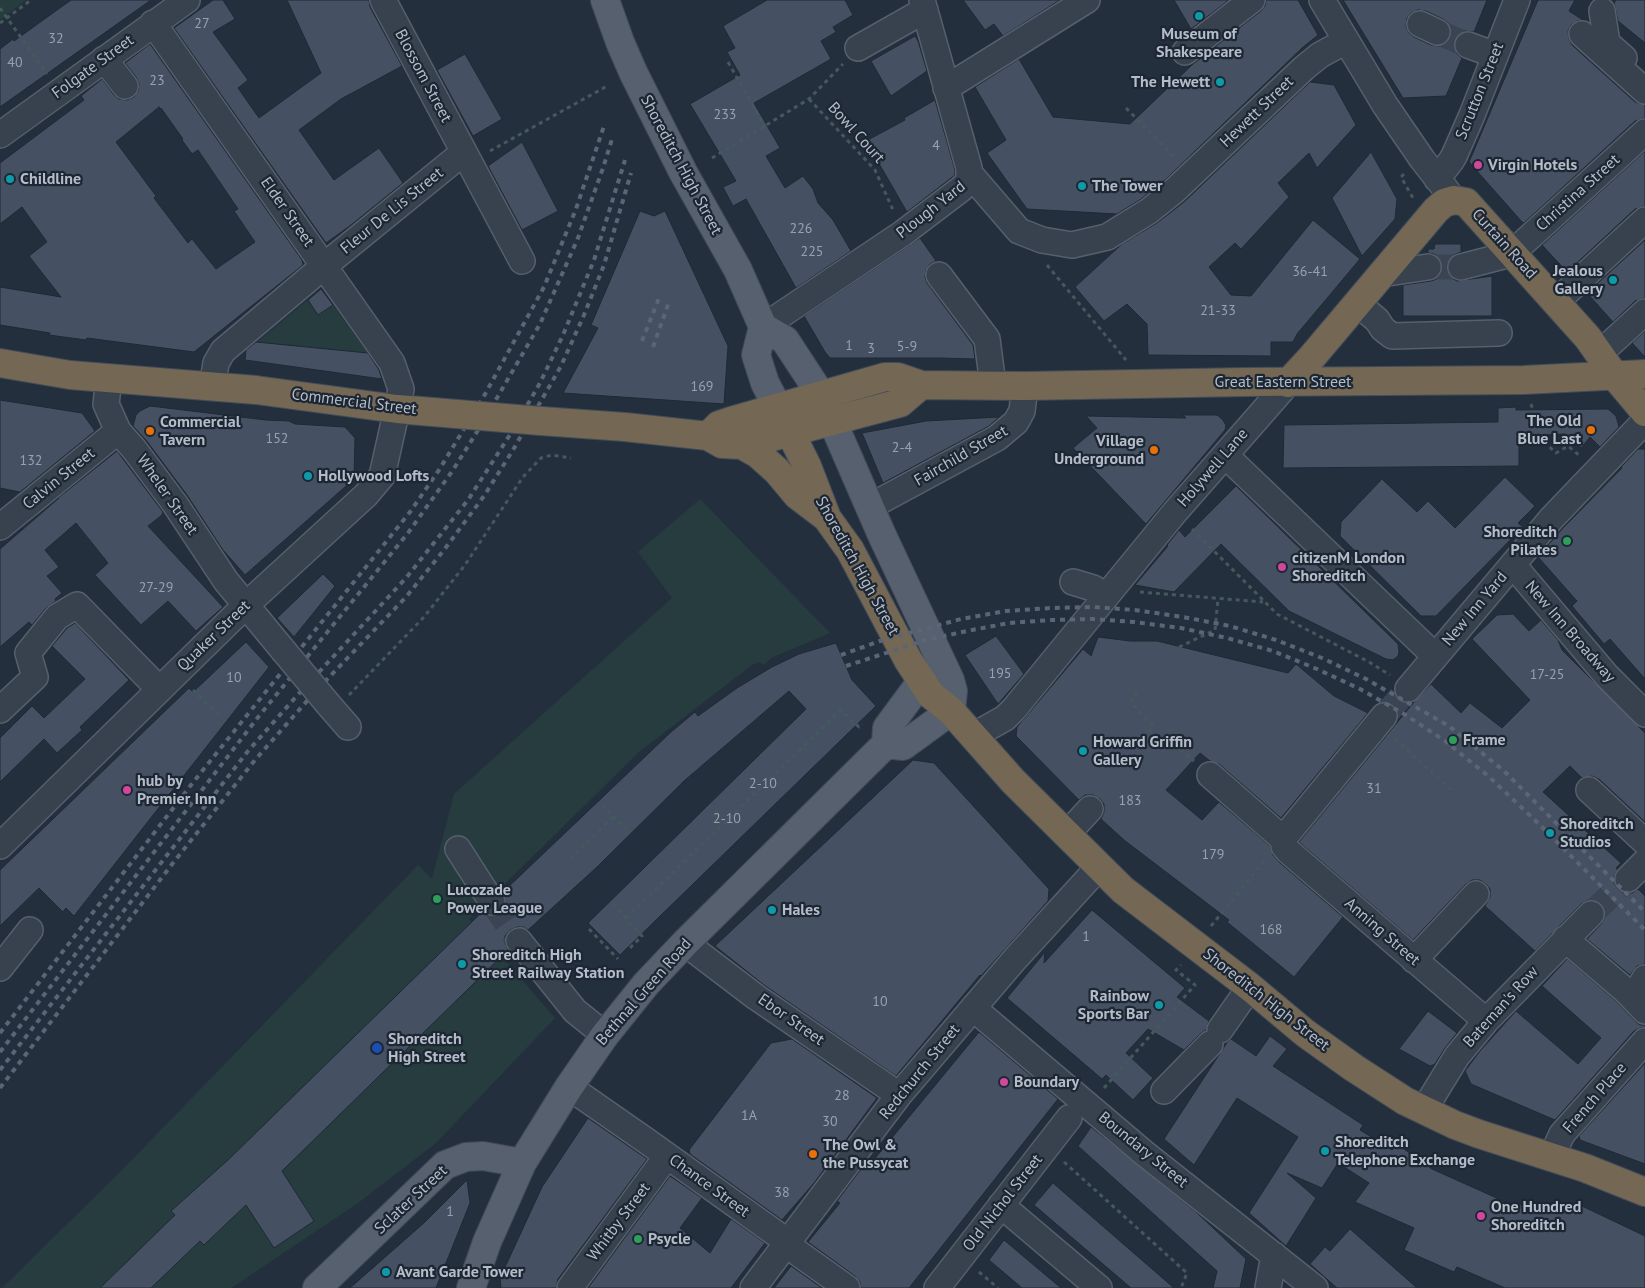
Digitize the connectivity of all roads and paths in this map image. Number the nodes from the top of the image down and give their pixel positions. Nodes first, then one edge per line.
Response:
1 (31, 0) edge
2 (187, 0) edge
3 (383, 0) edge
4 (605, 0) edge
5 (1087, 0) edge
6 (1252, 0) edge
7 (1322, 0) edge
8 (1517, 0) edge
9 (924, 5) edge
10 (0, 8) edge
11 (1602, 12) dead end
12 (8, 18) junction
13 (153, 23) junction
14 (0, 24) edge
15 (1582, 34) dead end
16 (1346, 41) junction
17 (1468, 44) tunnel mouth
18 (858, 48) joint
19 (1186, 52) dead end
20 (1495, 55) junction
21 (104, 59) junction
22 (728, 62) dead end
23 (1645, 76) edge
24 (609, 84) dead end
25 (125, 86) dead end
26 (59, 91) junction
27 (1645, 91) edge
28 (952, 98) junction
29 (809, 100) junction
30 (1126, 108) dead end
31 (765, 127) junction
32 (1645, 132) edge
33 (0, 135) edge
34 (464, 152) junction
35 (712, 158) dead end
36 (967, 162) junction
37 (1407, 172) dead end
38 (1437, 179) junction
39 (1183, 182) junction
40 (1413, 196) dead end
41 (1454, 200) junction
42 (1645, 220) edge
43 (903, 233) junction
44 (1512, 254) junction
45 (522, 261) dead end
46 (1044, 262) dead end
47 (324, 266) junction
48 (1428, 267) tunnel mouth
49 (1462, 267) tunnel mouth
50 (939, 274) dead end
51 (1381, 274) junction
52 (1556, 302) junction
53 (1357, 303) junction
54 (1645, 312) edge
55 (763, 327) junction
56 (1499, 333) dead end
57 (0, 363) edge
58 (1606, 365) junction
59 (1645, 374) edge
60 (109, 379) junction
61 (1523, 380) junction
62 (1288, 383) junction
63 (1145, 384) junction
64 (922, 385) junction
65 (993, 385) junction
66 (1025, 386) junction
67 (212, 387) junction
68 (821, 395) junction
69 (398, 409) junction
70 (1645, 412) edge
71 (784, 420) junction
72 (1645, 421) edge
73 (833, 422) junction
74 (118, 431) junction
75 (708, 436) junction
76 (742, 445) junction
77 (1225, 455) junction
78 (571, 458) dead end
79 (1596, 471) junction
80 (871, 506) junction
81 (827, 518) junction
82 (1190, 526) dead end
83 (0, 527) edge
84 (1513, 565) junction
85 (1073, 582) dead end
86 (1132, 591) dead end
87 (1106, 596) junction
88 (1218, 599) junction
89 (1264, 602) junction
90 (246, 605) junction
91 (1179, 647) dead end
92 (1435, 656) junction
93 (921, 682) junction
94 (188, 685) dead end
95 (1409, 688) joint
96 (159, 689) junction
97 (1137, 692) dead end
98 (1636, 706) edge
99 (0, 710) edge
100 (951, 711) junction
101 (337, 714) joint
102 (1384, 716) tunnel mouth
103 (221, 717) dead end
104 (859, 727) dead end
105 (974, 736) junction
106 (1144, 741) dead end
107 (1397, 741) dead end
108 (886, 744) junction
109 (1210, 775) dead end
110 (1589, 790) dead end
111 (1452, 791) dead end
112 (602, 805) dead end
113 (1090, 809) dead end
114 (614, 816) junction
115 (626, 829) dead end
116 (1067, 834) junction
117 (1280, 836) junction
118 (1645, 842) edge
119 (0, 846) edge
120 (458, 849) dead end
121 (570, 859) dead end
122 (1099, 866) junction
123 (1476, 894) dead end
124 (492, 902) tunnel mouth
125 (613, 904) dead end
126 (1591, 914) tunnel mouth
127 (626, 918) junction
128 (1211, 927) dead end
129 (589, 929) dead end
130 (30, 930) dead end
131 (1565, 939) junction
132 (519, 941) tunnel mouth
133 (685, 943) junction
134 (629, 948) dead end
135 (618, 959) dead end
136 (1414, 960) junction
137 (1181, 965) dead end
138 (0, 968) edge
139 (1635, 985) edge
140 (1250, 987) junction
141 (973, 1008) junction
142 (1645, 1010) edge
143 (1486, 1021) junction
144 (605, 1034) junction
145 (1645, 1041) edge
146 (568, 1087) junction
147 (1164, 1091) dead end
148 (899, 1095) junction
149 (1424, 1110) junction
150 (1080, 1112) junction
151 (1046, 1147) junction
152 (667, 1156) junction
153 (1551, 1158) junction
154 (522, 1163) junction
155 (1645, 1192) edge
156 (1001, 1205) junction
157 (787, 1244) junction
158 (1274, 1255) junction
159 (317, 1288) edge
160 (471, 1288) edge
161 (570, 1288) edge
162 (753, 1288) edge
163 (847, 1288) edge
164 (937, 1288) edge
165 (1099, 1288) edge
166 (1181, 1288) edge
167 (1268, 1288) edge
168 (1315, 1288) edge

1 - 12 path
2 - 13 street, Folgate Street
3 - 34 street, Blossom Street
4 - 55 main road, Shoreditch High Street
5 - 28 street
6 - 19 street
7 - 16 street, Curtain Road
8 - 20 street, Scrutton Street
9 - 18 street
9 - 28 street
10 - 12 path
11 - 23 street
12 - 14 path
12 - 26 path
13 - 21 street, Folgate Street
13 - 47 street, Elder Street
15 - 27 street
16 - 38 street, Curtain Road
16 - 39 street, Hewett Street
17 - 20 street
18 - 29 path
20 - 38 street, Scrutton Street
21 - 25 street
21 - 26 street, Folgate Street
22 - 31 path
24 - 34 path
26 - 33 street, Folgate Street
28 - 36 street
29 - 31 path, Bowl Court
29 - 43 path, Bowl Court
30 - 39 path
31 - 35 path, Bowl Court
32 - 44 street, Christina Street
34 - 45 street, Blossom Street
34 - 47 street, Fleur De Lis Street
36 - 39 street, Hewett Street
36 - 43 street, Plough Yard
37 - 40 path
38 - 41 street, Curtain Road
41 - 44 highway, Curtain Road
41 - 51 highway, Holywell Lane
42 - 52 street
43 - 55 street, Plough Yard
44 - 49 street
44 - 52 highway, Curtain Road
46 - 63 path
47 - 67 street, Fleur De Lis Street
47 - 69 street, Elder Street
48 - 51 street
50 - 65 street
51 - 53 highway, Holywell Lane
52 - 58 highway, Curtain Road
53 - 56 street
53 - 62 highway, Holywell Lane
54 - 58 street
55 - 68 main road, Shoreditch High Street
55 - 71 main road, Shoreditch High Street
57 - 60 highway, Commercial Street
58 - 59 highway, Great Eastern Street
58 - 61 highway, Great Eastern Street
58 - 70 highway, Curtain Road
60 - 67 highway, Commercial Street
60 - 74 street, Wheler Street
61 - 62 highway, Great Eastern Street
61 - 79 path
62 - 63 highway, Great Eastern Street
62 - 77 street, Holywell Lane
63 - 66 highway, Great Eastern Street
64 - 65 highway, Great Eastern Street
64 - 68 highway, Great Eastern Street
64 - 73 highway
65 - 66 highway, Great Eastern Street
66 - 80 street, Fairchild Street
67 - 69 highway, Commercial Street
68 - 71 highway, Commercial Street
68 - 73 main road, Shoreditch High Street
69 - 75 highway, Commercial Street, bridge
69 - 90 street, Quaker Street
71 - 73 highway, Commercial Street
71 - 75 highway, Commercial Street
71 - 76 highway, Commercial Street
71 - 81 highway, Shoreditch High Street
72 - 79 street, New Inn Yard
73 - 80 main road, Shoreditch High Street
74 - 83 street, Calvin Street
74 - 90 street, Wheler Street
75 - 76 highway, Commercial Street
76 - 81 highway
77 - 87 street, Holywell Lane
77 - 92 street
78 - 101 path
79 - 84 street, New Inn Yard
80 - 100 main road, Shoreditch High Street
81 - 93 highway, Shoreditch High Street
82 - 89 path
84 - 92 street, New Inn Yard
84 - 98 street, New Inn Broadway
85 - 87 street
86 - 88 path
87 - 105 street, Holywell Lane
88 - 89 path
88 - 91 path
89 - 95 path
90 - 96 street, Quaker Street
90 - 101 street, Wheler Street, bridge
92 - 95 street, New Inn Yard
93 - 100 highway, Shoreditch High Street
93 - 108 main road
94 - 103 path
96 - 99 street
96 - 119 street, Quaker Street
97 - 106 path
100 - 105 highway, Shoreditch High Street
100 - 108 main road
102 - 117 street
104 - 127 path
105 - 116 highway, Shoreditch High Street
107 - 111 path
108 - 133 main road, Bethnal Green Road
109 - 117 street, Anning Street
110 - 118 street
112 - 114 path
113 - 116 street
114 - 115 path
114 - 121 path
116 - 122 highway, Shoreditch High Street
117 - 128 path
117 - 136 street, Anning Street
120 - 124 street
122 - 140 highway, Shoreditch High Street
122 - 141 street, Redchurch Street
123 - 136 street
125 - 127 path
126 - 131 street, Bateman's Row
127 - 134 path
129 - 135 path
130 - 138 street
131 - 139 street
131 - 143 street, Bateman's Row
132 - 144 street
133 - 144 main road, Bethnal Green Road
133 - 148 street, Ebor Street
136 - 143 street, Anning Street
137 - 150 path
139 - 142 street
140 - 147 street
140 - 149 highway, Shoreditch High Street
141 - 148 street, Redchurch Street
141 - 150 street, Boundary Street
143 - 149 street, Bateman's Row
144 - 146 main road, Bethnal Green Road
145 - 153 street, French Place
146 - 152 street, Chance Street
146 - 154 main road, Bethnal Green Road
148 - 157 street, Redchurch Street
149 - 153 highway, Shoreditch High Street
150 - 151 street, Old Nichol Street
150 - 158 street, Boundary Street
151 - 156 street, Old Nichol Street
151 - 166 path
152 - 157 street, Chance Street
152 - 161 street, Whitby Street
153 - 155 highway, Shoreditch High Street
154 - 159 main road, Sclater Street
154 - 160 main road, Bethnal Green Road
156 - 164 street, Old Nichol Street
156 - 165 street
157 - 162 street, Redchurch Street
157 - 163 street, Chance Street
158 - 167 street
158 - 168 street, Boundary Street

